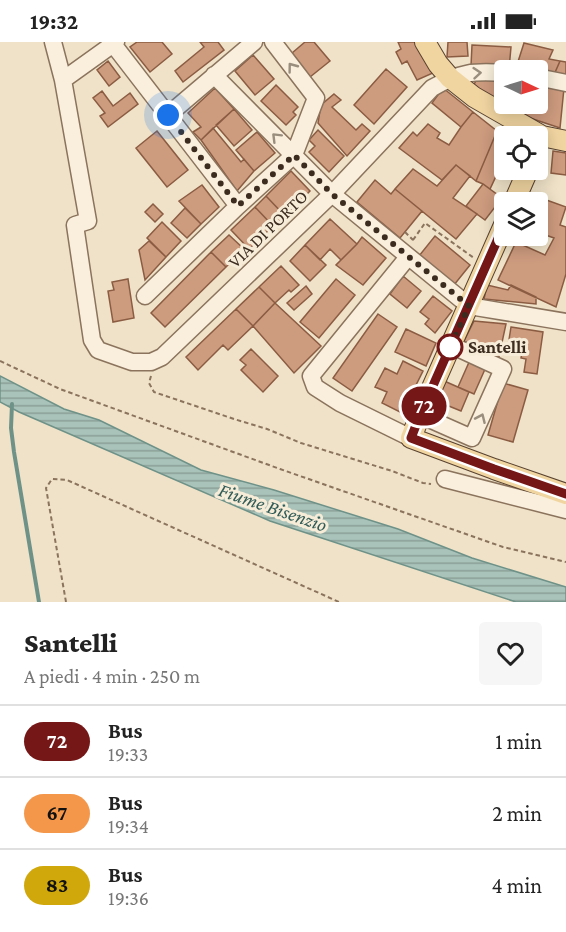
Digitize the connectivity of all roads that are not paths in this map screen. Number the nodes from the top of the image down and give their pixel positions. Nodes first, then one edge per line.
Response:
1 (53, 42) edge
2 (254, 42) edge
3 (273, 42) edge
4 (425, 42) edge
5 (115, 43) edge
6 (494, 72) edge
7 (214, 75) junction
8 (450, 78) junction
9 (548, 79) edge
10 (63, 80) junction
11 (566, 83) edge
12 (168, 115) junction
13 (517, 126) edge
14 (566, 141) edge
15 (548, 142) edge
16 (294, 155) junction
17 (332, 194) junction
18 (238, 206) junction
19 (495, 246) edge
20 (408, 257) junction
21 (145, 296) dead end
22 (469, 306) junction
23 (566, 322) edge
24 (451, 345) junction
25 (420, 415) junction
26 (411, 438) junction
27 (446, 479) road end
28 (566, 494) edge
29 (566, 510) edge

1 - 10 street
2 - 7 street
16 -> 3 street
4 - 8 main road
5 - 10 street
5 - 12 street
8 -> 6 street
7 - 12 street
16 -> 7 street
8 - 13 main road
8 - 17 street, VIA DI PORTO
9 - 11 street
10 - 17 street, VIA DI PORTO
12 - 18 street
14 - 15 main road
16 - 17 street
16 - 18 street
17 - 20 street
18 - 21 street
19 - 22 main road
20 - 22 street
20 - 26 street
22 - 23 street
22 - 24 main road
24 - 25 main road
25 -> 24 street
25 - 26 main road
26 - 28 main road
27 - 29 street

